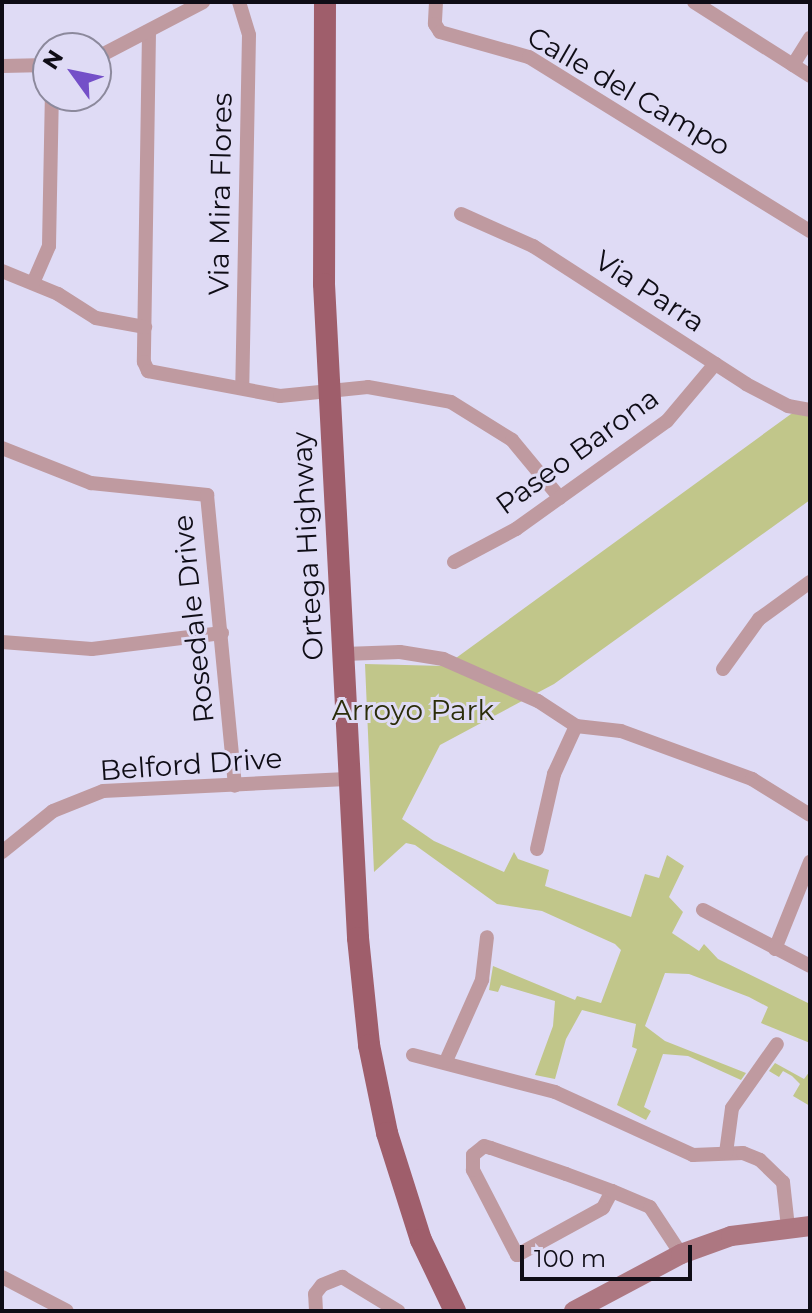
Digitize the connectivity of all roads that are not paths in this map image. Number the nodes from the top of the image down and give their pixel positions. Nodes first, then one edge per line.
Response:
1 (203, 2) edge
2 (239, 2) edge
3 (325, 2) edge
4 (436, 2) edge
5 (694, 2) edge
6 (149, 32) junction
7 (810, 38) edge
8 (112, 50) edge
9 (32, 65) edge
10 (793, 65) junction
11 (2, 66) edge
12 (810, 76) edge
13 (52, 112) edge
14 (461, 214) dead end
15 (810, 231) edge
16 (2, 271) edge
17 (33, 283) junction
18 (145, 327) junction
19 (715, 364) junction
20 (242, 388) junction
21 (328, 393) junction
22 (810, 410) edge
23 (2, 448) edge
24 (560, 498) junction
25 (454, 562) dead end
26 (810, 582) edge
27 (222, 633) junction
28 (2, 642) edge
29 (344, 654) junction
30 (723, 669) dead end
31 (576, 726) junction
32 (352, 779) junction
33 (235, 786) junction
34 (810, 815) edge
35 (537, 849) dead end
36 (2, 852) edge
37 (810, 862) edge
38 (703, 910) dead end
39 (487, 937) dead end
40 (775, 949) junction
41 (810, 966) edge
42 (777, 1044) dead end
43 (413, 1055) dead end
44 (446, 1061) junction
45 (726, 1153) junction
46 (612, 1191) junction
47 (810, 1226) edge
48 (788, 1227) junction
49 (681, 1254) junction
50 (2, 1277) edge
51 (67, 1311) edge
52 (316, 1311) edge
53 (398, 1311) edge
54 (455, 1311) edge
55 (574, 1311) edge

1 - 6 street
2 - 20 street, Via Mira Flores
3 - 21 main road, Ortega Highway
4 - 15 street, Calle del Campo
5 - 10 street
6 - 8 street
6 - 18 street
7 - 10 street
9 - 11 street
10 - 12 street
13 - 17 street
14 - 19 street, Via Parra
16 - 17 street
17 - 18 street
18 - 20 street
19 - 22 street, Via Parra
19 - 24 street, Paseo Barona
20 - 21 street
21 - 24 street
21 - 29 main road, Ortega Highway
23 - 27 street, Rosedale Drive
24 - 25 street, Paseo Barona
26 - 30 street
27 - 28 street
27 - 33 street, Rosedale Drive
29 - 31 street
29 - 32 main road, Ortega Highway
31 - 34 street
31 - 35 street
32 - 33 street, Belford Drive
32 - 54 main road, Ortega Highway
33 - 36 street, Belford Drive
37 - 40 street
38 - 40 street
39 - 44 street
40 - 41 street
42 - 45 street
43 - 44 street
44 - 45 street
45 - 48 street
46 - 46 street
46 - 49 street
47 - 48 main road
48 - 49 main road
49 - 55 main road
50 - 51 street
52 - 53 street

